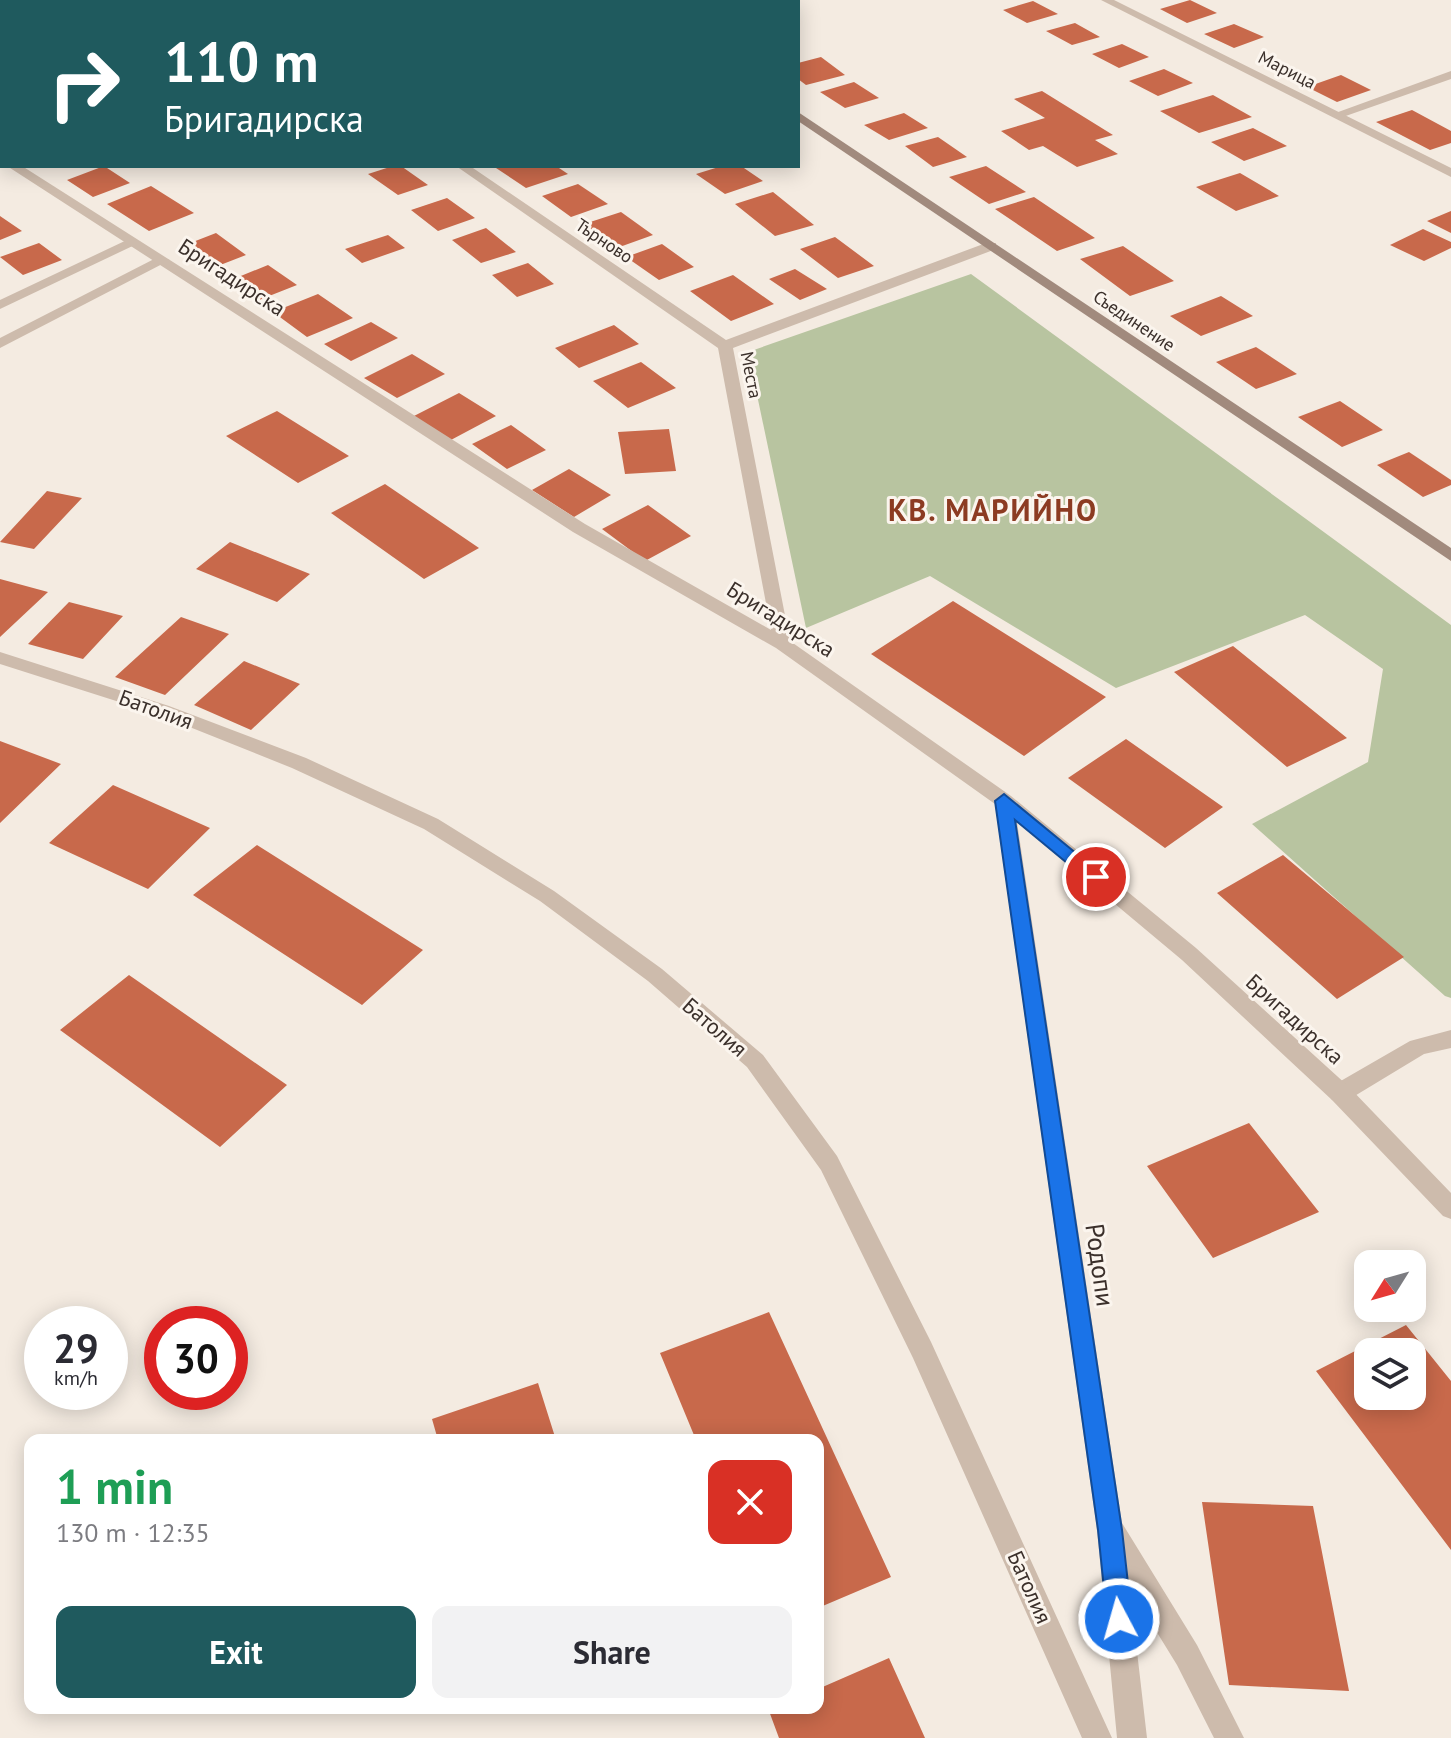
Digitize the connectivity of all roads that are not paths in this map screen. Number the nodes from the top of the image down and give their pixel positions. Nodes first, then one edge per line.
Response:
1 (1106, 0) edge
2 (1451, 75) edge
3 (1336, 115) junction
4 (800, 117) edge
5 (16, 168) edge
6 (465, 168) edge
7 (1451, 173) edge
8 (134, 242) junction
9 (991, 246) junction
10 (163, 260) junction
11 (0, 305) edge
12 (0, 344) edge
13 (725, 346) junction
14 (1451, 556) edge
15 (782, 644) junction
16 (0, 658) edge
17 (1004, 801) junction
18 (1451, 1039) edge
19 (1340, 1093) junction
20 (1451, 1209) edge
21 (1110, 1530) junction
22 (1097, 1738) edge
23 (1132, 1738) edge
24 (1229, 1738) edge

1 - 3 street, Марица
2 - 3 street
3 - 7 street, Марица
4 - 9 street, Съединение
5 - 8 street, Бригадирска
6 - 13 street, Търново
8 - 10 street, Бригадирска
8 - 11 street
9 - 13 street, Места
9 - 14 street, Съединение
10 - 12 street
10 - 15 street, Бригадирска
13 - 15 street, Места
15 - 17 street, Бригадирска
16 - 22 street, Батолия
17 - 19 street, Бригадирска
17 - 21 street, Родопи
18 - 19 street
19 - 20 street, Бригадирска
21 - 23 street, Родопи
21 - 24 street

